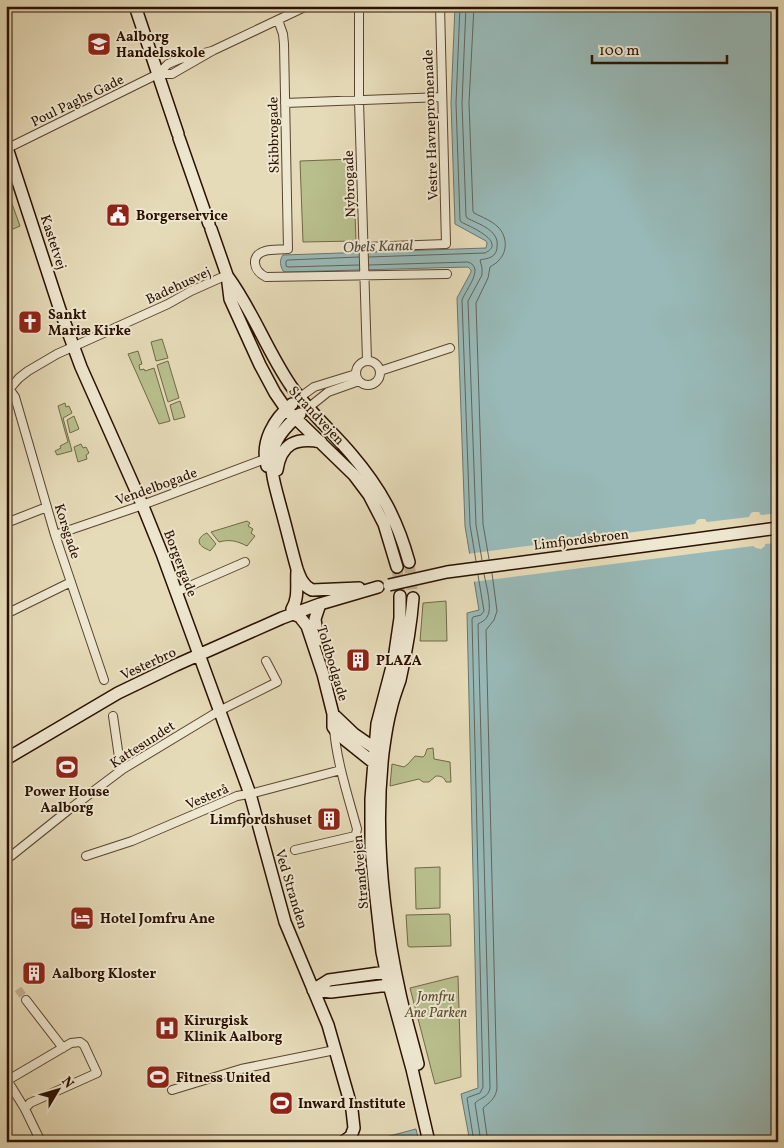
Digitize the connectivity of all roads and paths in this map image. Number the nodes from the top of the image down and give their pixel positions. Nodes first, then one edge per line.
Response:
1 (135, 6) edge
2 (307, 6) edge
3 (359, 6) edge
4 (440, 6) edge
5 (278, 20) junction
6 (158, 74) junction
7 (442, 97) junction
8 (359, 101) junction
9 (285, 104) junction
10 (7, 148) edge
11 (364, 248) junction
12 (365, 274) junction
13 (447, 274) dead end
14 (228, 275) junction
15 (74, 346) junction
16 (450, 348) dead end
17 (368, 360) junction
18 (380, 371) junction
19 (358, 378) junction
20 (8, 391) edge
21 (300, 398) junction
22 (308, 408) junction
23 (286, 409) junction
24 (296, 418) junction
25 (322, 442) junction
26 (265, 459) junction
27 (275, 484) junction
28 (142, 504) junction
29 (47, 507) junction
30 (6, 523) edge
31 (778, 528) edge
32 (55, 535) junction
33 (245, 562) dead end
34 (409, 562) tunnel mouth
35 (397, 568) tunnel mouth
36 (297, 569) junction
37 (71, 582) junction
38 (383, 586) junction
39 (176, 592) junction
40 (400, 596) tunnel mouth
41 (413, 598) tunnel mouth
42 (320, 604) junction
43 (293, 612) junction
44 (6, 614) edge
45 (199, 655) junction
46 (266, 660) dead end
47 (323, 674) junction
48 (104, 680) dead end
49 (219, 711) junction
50 (333, 714) junction
51 (113, 716) dead end
52 (333, 727) junction
53 (32, 744) junction
54 (379, 751) junction
55 (6, 759) edge
56 (374, 764) junction
57 (6, 766) edge
58 (123, 770) junction
59 (342, 770) junction
60 (250, 794) junction
61 (294, 850) dead end
62 (11, 856) dead end
63 (86, 856) dead end
64 (390, 978) junction
65 (313, 990) junction
66 (26, 1000) tunnel mouth
67 (63, 1048) junction
68 (335, 1050) junction
69 (7, 1079) edge
70 (172, 1090) dead end
71 (25, 1109) junction
72 (42, 1142) edge
73 (343, 1142) edge
74 (429, 1142) edge
75 (437, 1142) edge

1 - 6 street, Strandvejen
2 - 5 street, Poul Paghs Gade
3 - 8 street, Nybrogade
4 - 7 street, Vestre Havnepromenade
5 - 6 street, Poul Paghs Gade
5 - 9 street, Skibbrogade
6 - 10 street, Poul Paghs Gade
6 - 14 street, Strandvejen
7 - 8 street
7 - 11 street, Vestre Havnepromenade
8 - 9 street
8 - 11 street, Nybrogade
9 - 12 street, Skibbrogade
10 - 15 street, Kastetvej
11 - 12 street, Nybrogade
12 - 13 street
12 - 17 street, Nybrogade
14 - 15 street, Badehusvej
14 - 21 street, Strandvejen
14 - 23 street, Strandvejen
15 - 20 street, Badehusvej
15 - 28 street, Borgergade
16 - 18 street
17 - 18 street
17 - 19 street
18 - 19 street
19 - 21 street
19 - 22 street
20 - 29 street, Korsgade
21 - 22 street, Strandvejen
21 - 23 street
22 - 24 street
22 - 34 street, Strandvejen
23 - 24 street, Strandvejen
23 - 26 street
24 - 25 street, Strandvejen
24 - 27 street
25 - 27 street
25 - 35 street, Strandvejen
26 - 27 street
26 - 28 street, Vendelbogade
27 - 36 street
28 - 32 street, Vendelbogade
28 - 39 street, Borgergade
29 - 30 street
29 - 32 street, Korsgade
31 - 38 street, Limfjordsbroen, bridge
32 - 37 street, Korsgade
33 - 39 street
36 - 38 street
36 - 43 street
37 - 44 street
37 - 48 street, Korsgade
38 - 42 street, Vesterbro
38 - 43 street, Vesterbro
39 - 45 street, Borgergade
40 - 54 street, Strandvejen
41 - 54 street, Strandvejen
42 - 43 street, Vesterbro
42 - 47 street
43 - 45 street, Vesterbro
43 - 47 street, Toldbodgade
45 - 49 street, Borgergade
45 - 53 street, Vesterbro
46 - 49 street, Kattesundet
47 - 50 street, Toldbodgade
49 - 58 street, Kattesundet
49 - 60 street, Borgergade
50 - 52 street, Toldbodgade
50 - 54 street
51 - 58 street
52 - 56 street
52 - 59 street, Toldbodgade
53 - 55 street, Vesterbro
53 - 57 street, Vesterbro
54 - 56 street, Strandvejen
54 - 64 street, Strandvejen
56 - 64 street, Strandvejen
58 - 62 street, Kattesundet
59 - 60 street, Vesterå
59 - 61 street, Ved Stranden
60 - 63 street, Vesterå
60 - 65 street, Ved Stranden
64 - 65 street
64 - 74 street, Strandvejen
64 - 75 street, Strandvejen
65 - 68 street, Ved Stranden
66 - 67 street
67 - 69 street
67 - 71 street
68 - 70 street
68 - 73 street, Ved Stranden
69 - 71 street
71 - 72 street

